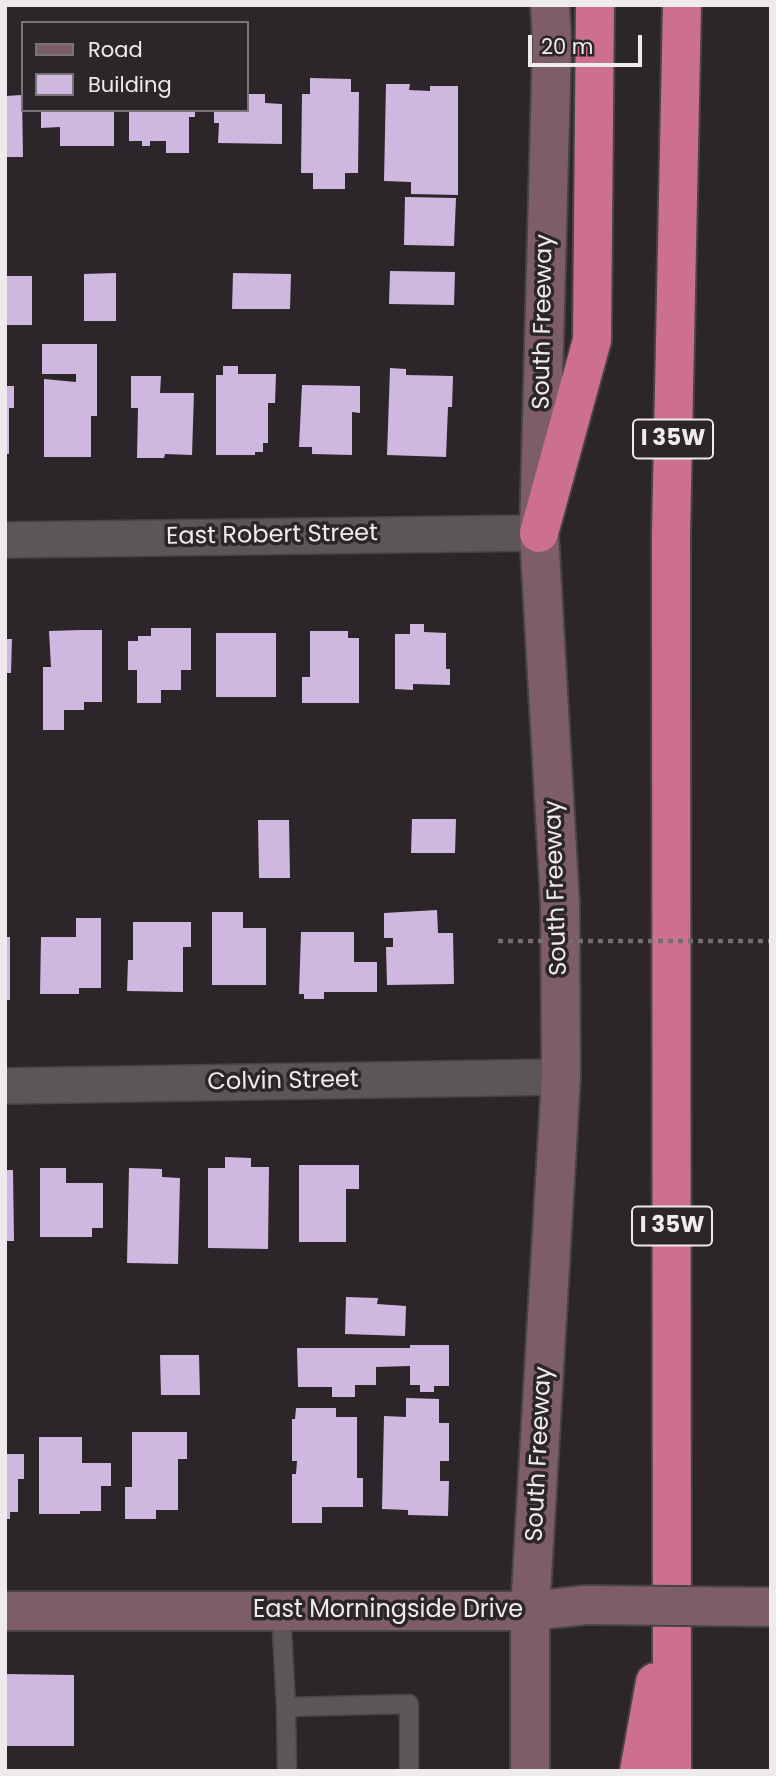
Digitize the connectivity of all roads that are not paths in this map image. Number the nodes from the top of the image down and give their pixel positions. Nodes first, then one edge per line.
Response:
1 (550, 5) edge
2 (595, 5) edge
3 (682, 5) edge
4 (539, 533) junction
5 (5, 540) edge
6 (561, 1077) junction
7 (5, 1086) edge
8 (672, 1499) junction
9 (771, 1607) edge
10 (5, 1611) edge
11 (281, 1611) junction
12 (530, 1611) junction
13 (286, 1707) junction
14 (286, 1771) edge
15 (409, 1771) edge
16 (530, 1771) edge
17 (639, 1771) edge
18 (672, 1771) edge

1 - 4 main road, South Freeway
2 - 4 highway
3 - 8 highway, I 35W
4 - 5 street, East Robert Street
4 - 6 main road, South Freeway
6 - 7 street, Colvin Street
6 - 12 main road, South Freeway
8 - 17 highway
8 - 18 highway, I 35W
9 - 12 main road, East Morningside Drive, bridge
10 - 11 main road, East Morningside Drive
11 - 12 main road, East Morningside Drive
11 - 13 lane
12 - 16 main road, South Freeway
13 - 14 lane
13 - 15 lane

